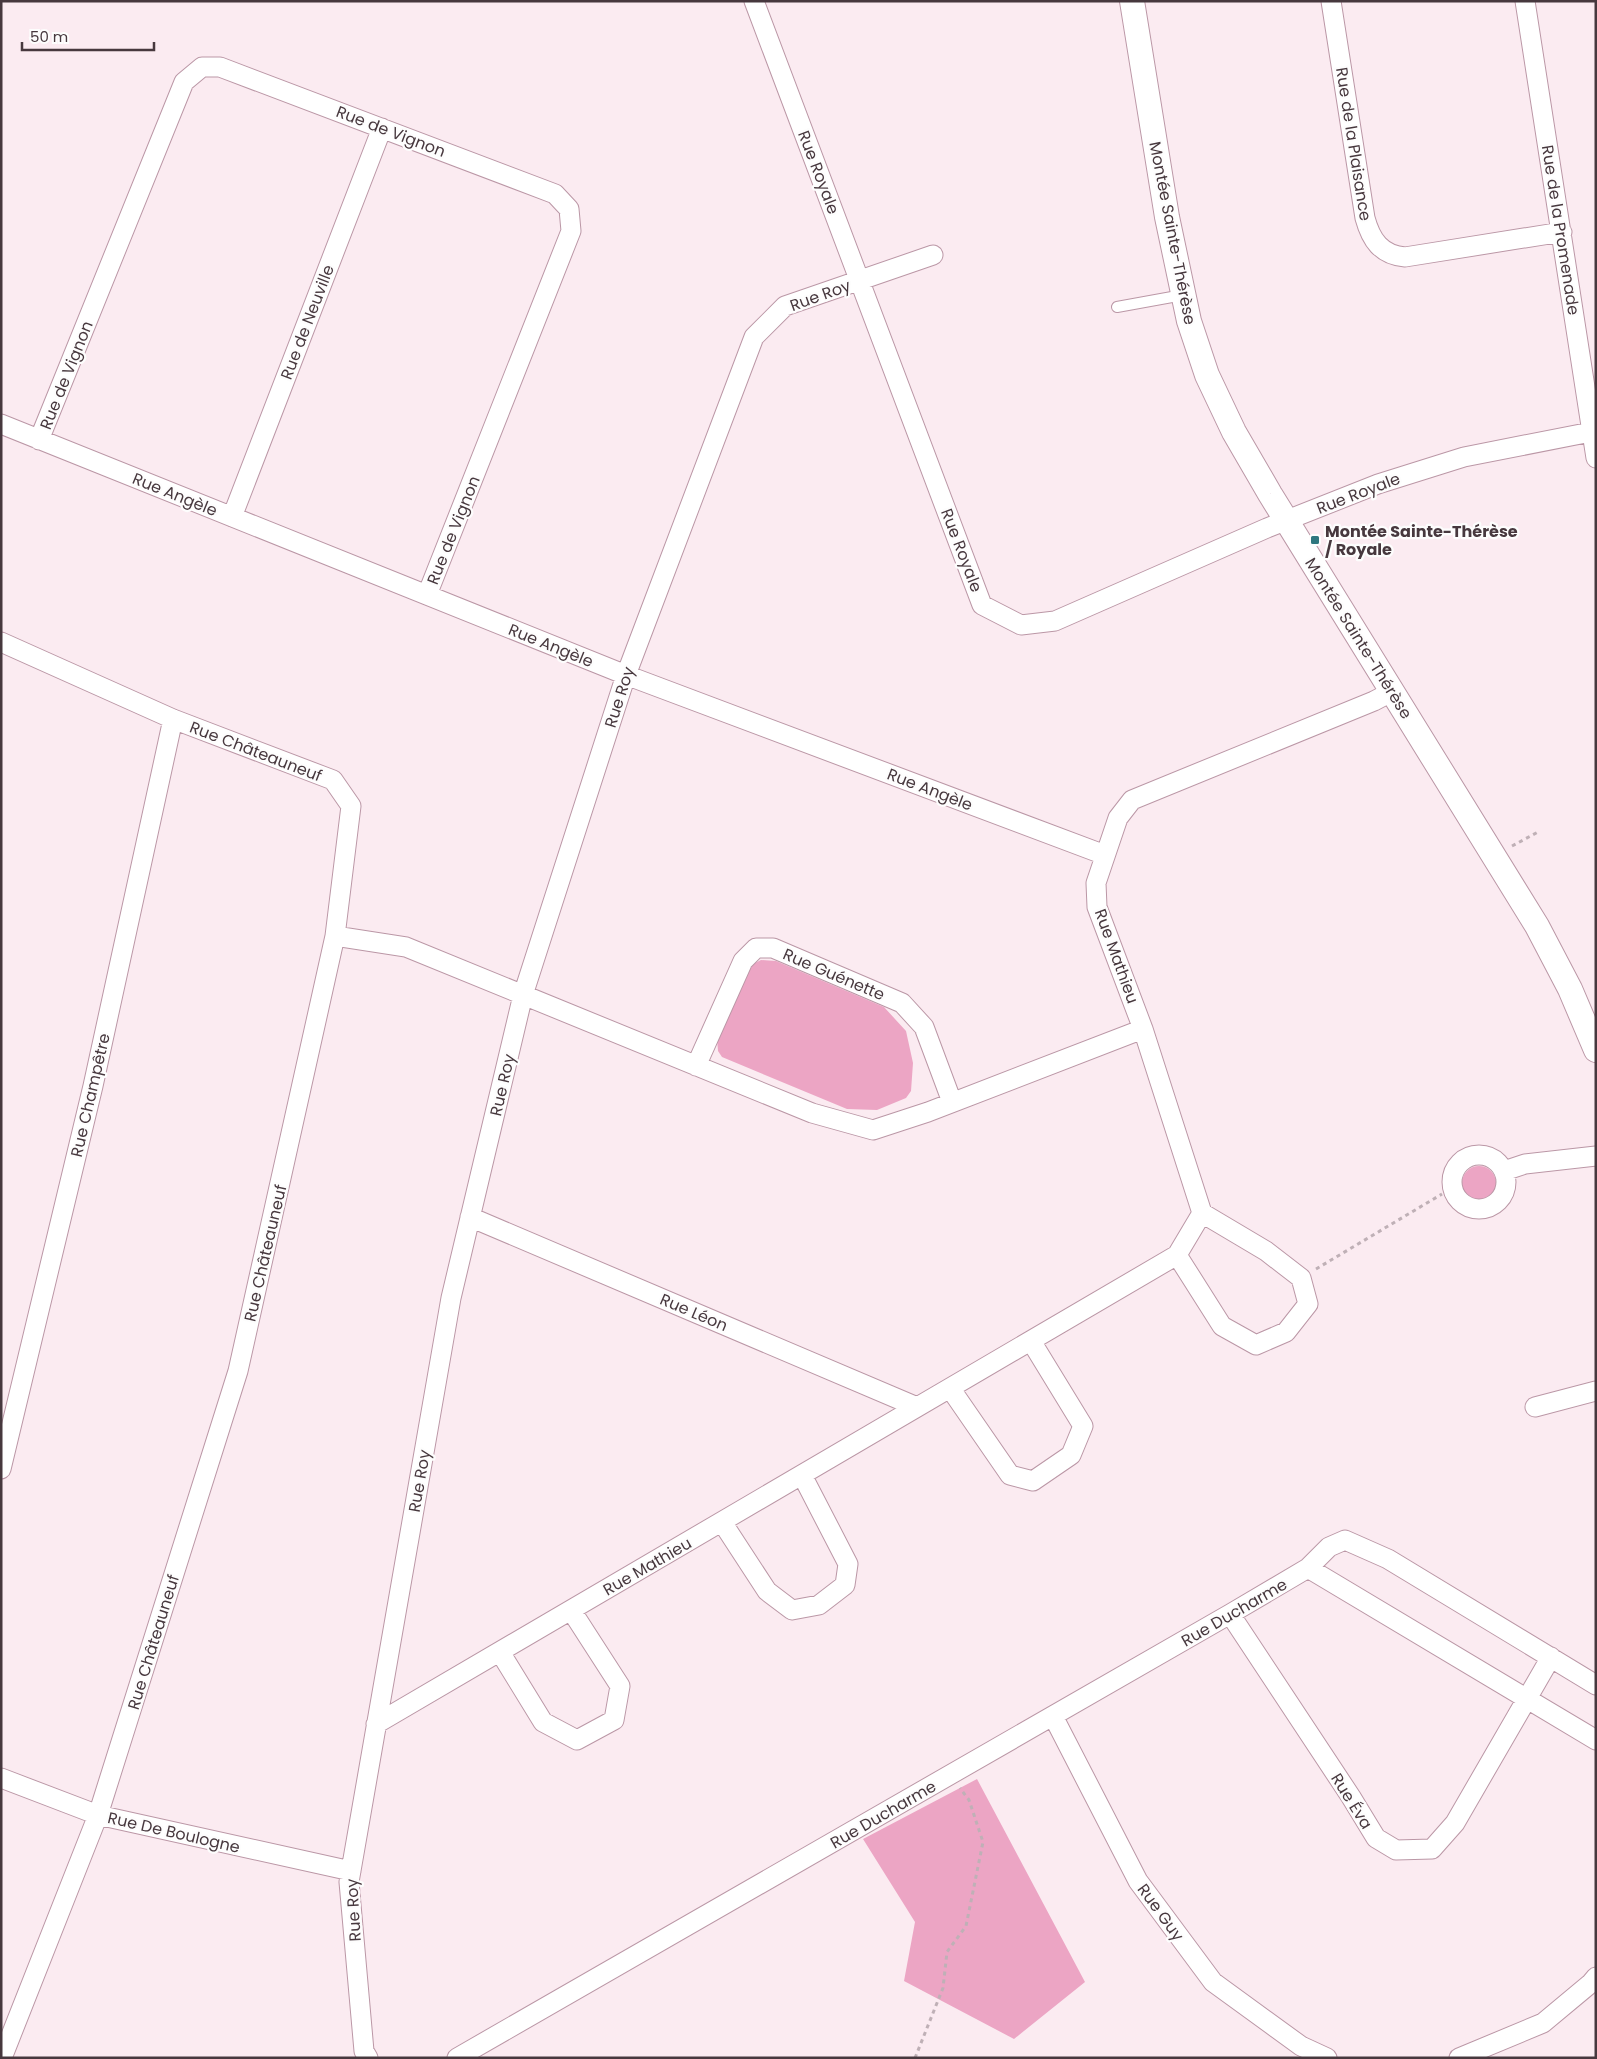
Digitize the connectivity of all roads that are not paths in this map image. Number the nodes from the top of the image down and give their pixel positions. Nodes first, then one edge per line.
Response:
1 (754, 1) edge
2 (1132, 1) edge
3 (1331, 1) edge
4 (1525, 1) edge
5 (382, 128) junction
6 (1562, 232) junction
7 (933, 254) dead end
8 (860, 281) junction
9 (1182, 295) junction
10 (1116, 307) dead end
11 (1, 424) edge
12 (1592, 432) junction
13 (39, 440) junction
14 (1596, 458) edge
15 (232, 517) junction
16 (1286, 520) junction
17 (427, 595) junction
18 (1, 642) edge
19 (626, 675) junction
20 (1393, 691) junction
21 (173, 719) junction
22 (1106, 855) junction
23 (336, 936) junction
24 (523, 995) junction
25 (1143, 1029) junction
26 (1596, 1050) edge
27 (696, 1066) junction
28 (952, 1102) junction
29 (1596, 1156) edge
30 (1504, 1171) dead end
31 (1202, 1213) junction
32 (470, 1216) junction
33 (1177, 1255) junction
34 (1031, 1341) junction
35 (950, 1388) junction
36 (1596, 1391) edge
37 (1535, 1407) dead end
38 (917, 1408) junction
39 (1, 1469) edge
40 (802, 1475) junction
41 (722, 1522) junction
42 (1308, 1568) junction
43 (571, 1610) junction
44 (1230, 1614) junction
45 (500, 1652) junction
46 (1550, 1657) junction
47 (1596, 1685) edge
48 (1526, 1698) junction
49 (1052, 1716) junction
50 (376, 1724) junction
51 (1596, 1740) edge
52 (1, 1778) edge
53 (98, 1815) junction
54 (351, 1871) junction
55 (1596, 1977) edge
56 (2, 2058) edge
57 (368, 2058) edge
58 (457, 2058) edge
59 (1327, 2058) edge
60 (1459, 2058) edge

1 - 8 street, Rue Royale
2 - 9 street, Montée Sainte-Thérèse
3 - 6 street, Rue de la Plaisance
4 - 6 street, Rue de la Promenade
5 - 13 street, Rue de Vignon
5 - 15 street, Rue de Neuville
5 - 17 street, Rue de Vignon
6 - 12 street, Rue de la Promenade
7 - 8 street, Rue Roy
8 - 16 street, Rue Royale
8 - 19 street, Rue Roy
9 - 10 lane
9 - 16 street, Montée Sainte-Thérèse
11 - 13 street, Rue Angèle
12 - 14 street, Rue de la Promenade
12 - 16 street, Rue Royale
13 - 15 street, Rue Angèle
15 - 17 street, Rue Angèle
16 - 20 street, Montée Sainte-Thérèse
17 - 19 street, Rue Angèle
18 - 21 street, Rue Châteauneuf
19 - 22 street, Rue Angèle
19 - 24 street, Rue Roy
20 - 22 street, Rue Mathieu
20 - 26 street, Montée Sainte-Thérèse
21 - 23 street, Rue Châteauneuf
21 - 39 street, Rue Champêtre
22 - 25 street, Rue Mathieu
23 - 24 street
23 - 53 street, Rue Châteauneuf
24 - 27 street
24 - 32 street, Rue Roy
25 - 28 street
25 - 31 street, Rue Mathieu
27 - 28 street
27 - 28 street, Rue Guénette
29 - 30 street
31 - 33 street, Rue Mathieu
31 - 33 street
32 - 38 street, Rue Léon
32 - 50 street, Rue Roy
33 - 34 street, Rue Mathieu
34 - 35 street, Rue Mathieu
34 - 35 street
35 - 38 street, Rue Mathieu
36 - 37 street
38 - 40 street, Rue Mathieu
40 - 41 street, Rue Mathieu
40 - 41 street
41 - 43 street, Rue Mathieu
42 - 44 street, Rue Ducharme
42 - 46 street, Rue Ducharme
42 - 48 street
43 - 45 street, Rue Mathieu
43 - 45 street
44 - 48 street, Rue Éva
44 - 49 street, Rue Ducharme
45 - 50 street, Rue Mathieu
46 - 47 street, Rue Ducharme
46 - 48 street, Rue Éva
48 - 51 street
49 - 58 street, Rue Ducharme
49 - 59 street, Rue Guy
50 - 54 street, Rue Roy
52 - 53 street, Rue De Boulogne
53 - 54 street, Rue De Boulogne
53 - 56 street, Rue Châteauneuf
54 - 57 street, Rue Roy
55 - 60 street

